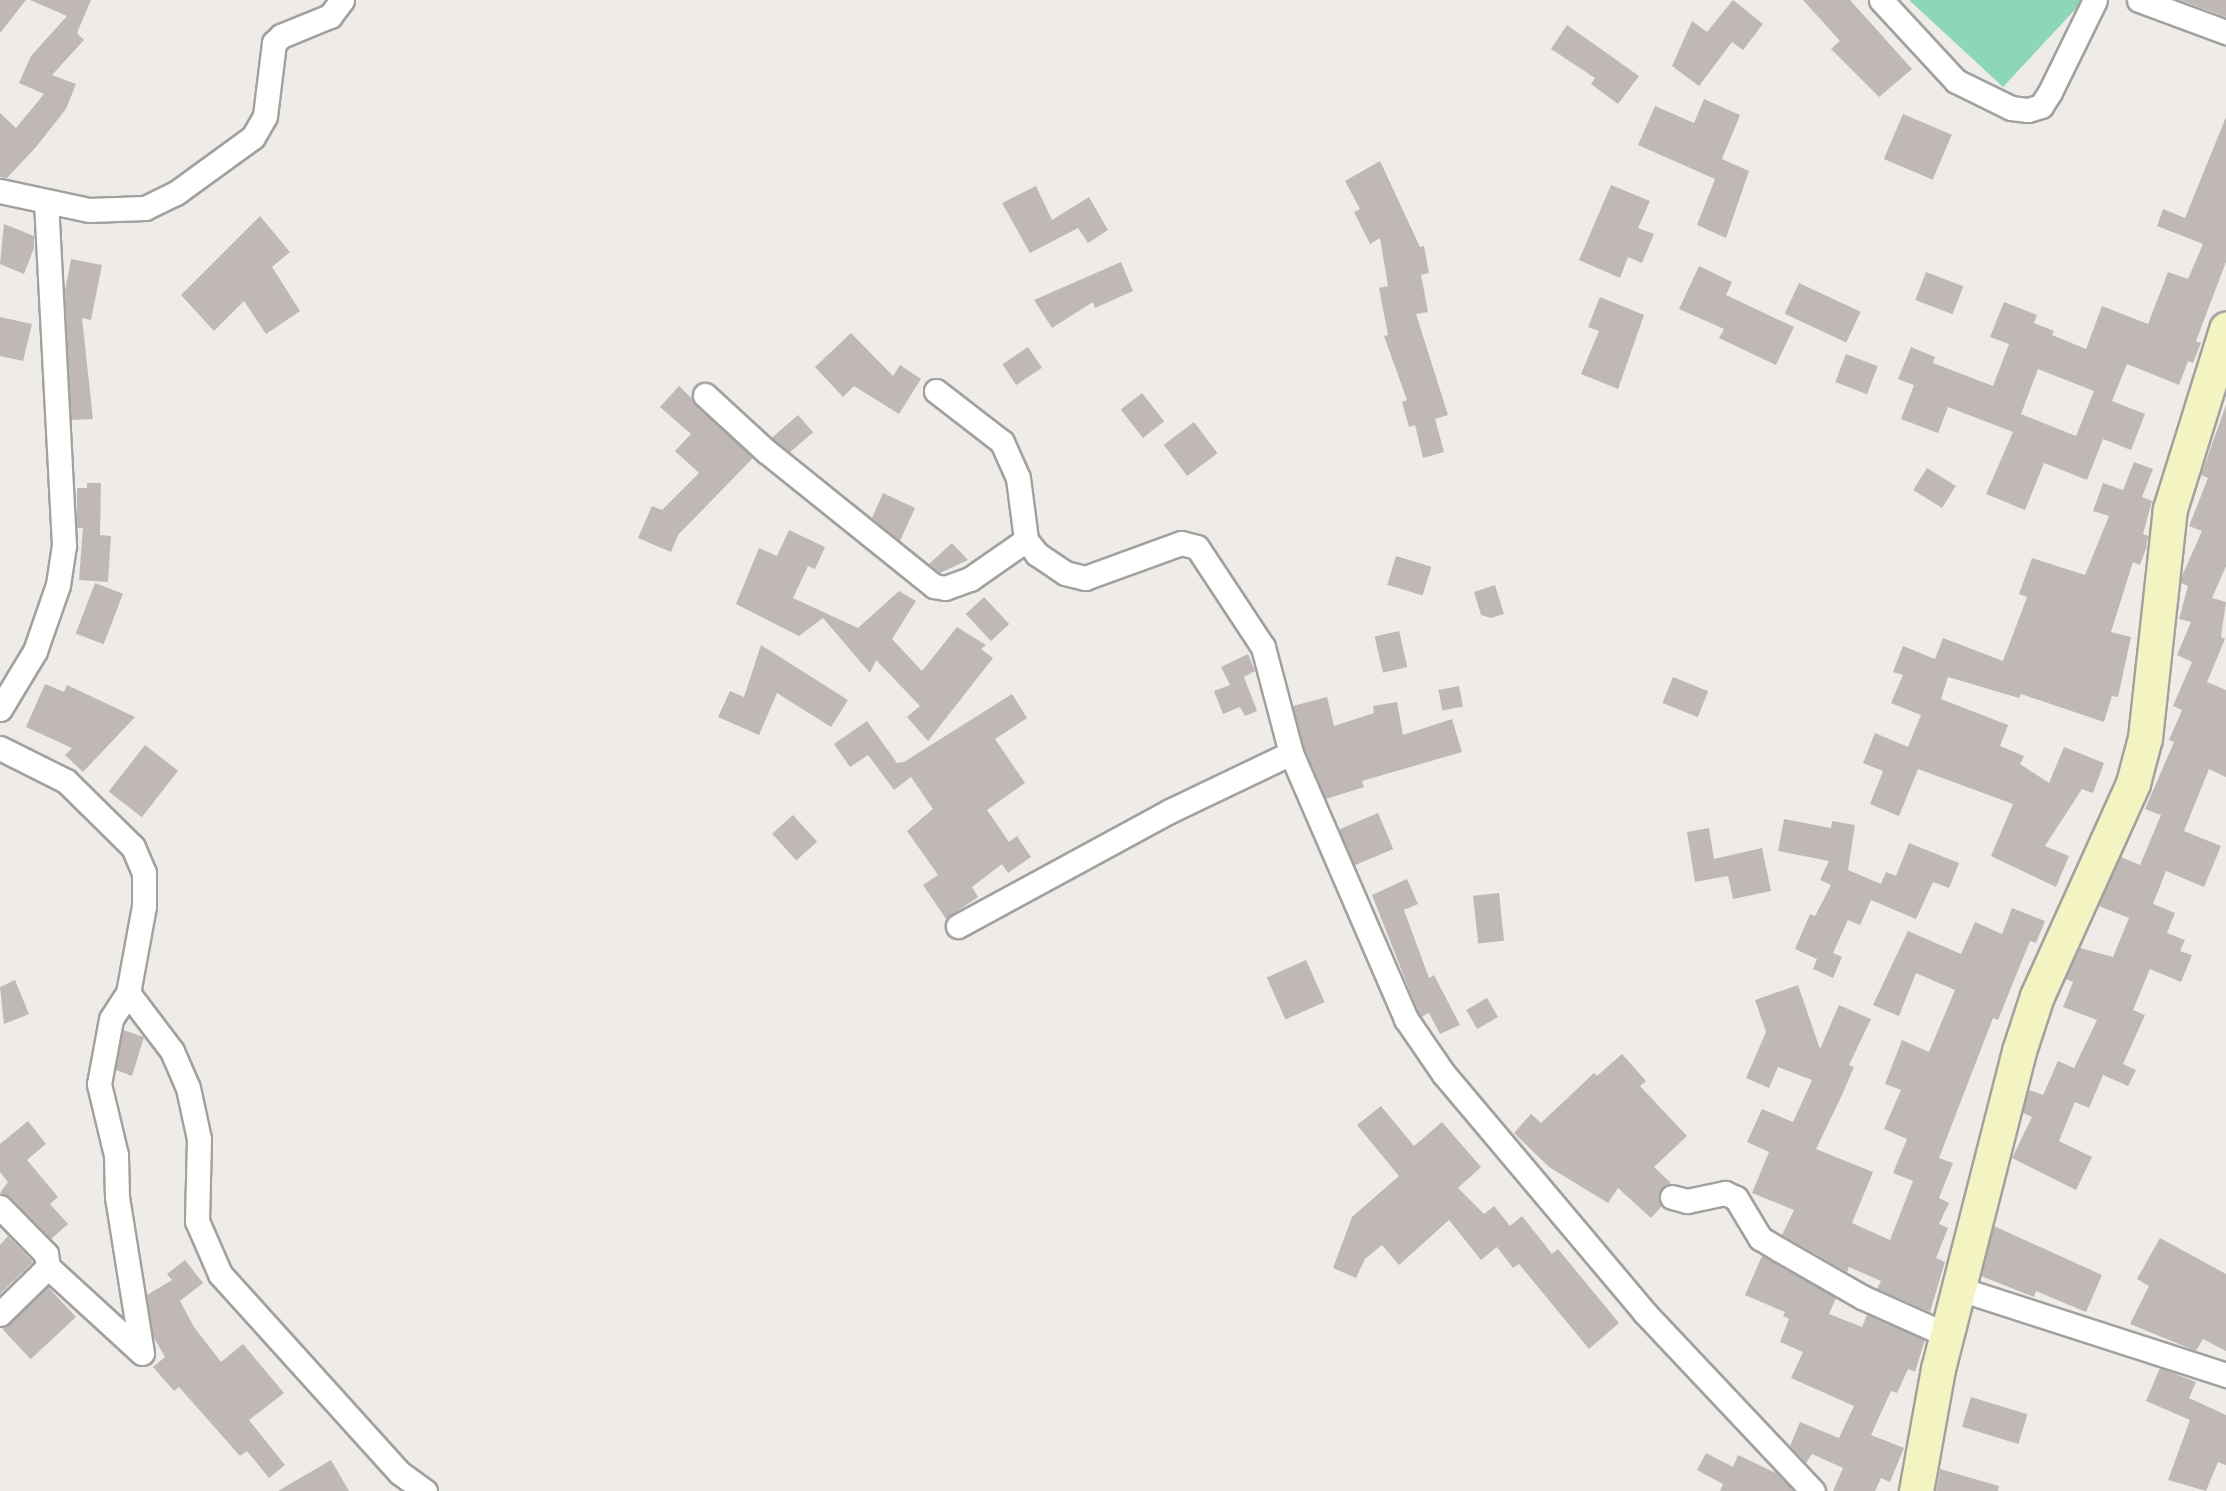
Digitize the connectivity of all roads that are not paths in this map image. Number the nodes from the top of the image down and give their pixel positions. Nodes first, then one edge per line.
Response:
1 (342, 0) edge
2 (1881, 0) edge
3 (2095, 0) edge
4 (2139, 0) edge
5 (2226, 32) edge
6 (0, 191) edge
7 (46, 202) junction
8 (2226, 329) edge
9 (936, 391) dead end
10 (705, 395) dead end
11 (1026, 540) junction
12 (0, 709) edge
13 (0, 748) edge
14 (1292, 753) junction
15 (958, 926) dead end
16 (128, 993) junction
17 (1672, 1197) dead end
18 (0, 1207) edge
19 (48, 1267) junction
20 (1960, 1289) junction
21 (0, 1314) edge
22 (1947, 1335) junction
23 (2226, 1375) edge
24 (425, 1491) edge
25 (1813, 1491) edge
26 (1916, 1491) edge

1 - 7 street
2 - 3 street
4 - 5 street
6 - 7 street
7 - 12 street
8 - 20 main road
9 - 11 street
10 - 11 street
11 - 14 street
13 - 16 street
14 - 15 street
14 - 25 street
16 - 19 street
16 - 24 street
17 - 22 street
18 - 19 street
19 - 21 street
20 - 22 main road
20 - 23 street
22 - 26 main road

